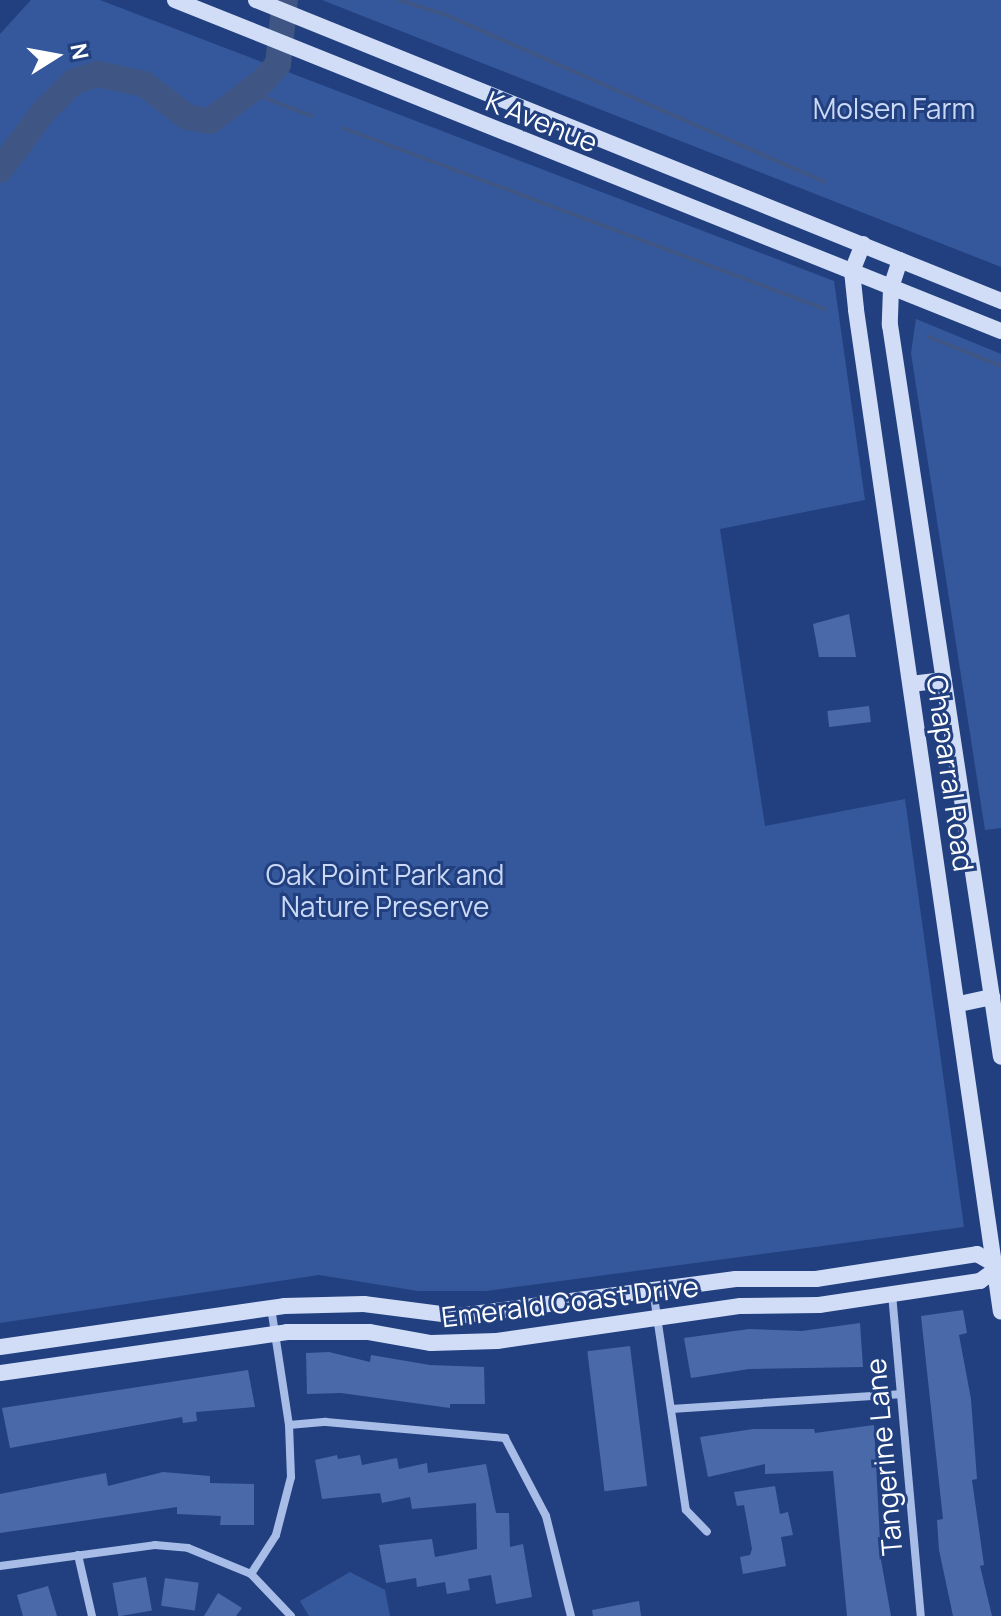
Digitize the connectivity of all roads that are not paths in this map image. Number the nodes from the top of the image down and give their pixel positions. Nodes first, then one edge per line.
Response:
1 (176, 0) edge
2 (256, 0) edge
3 (863, 244) junction
4 (893, 258) junction
5 (852, 271) junction
6 (891, 288) junction
7 (1001, 301) edge
8 (1001, 331) edge
9 (944, 680) junction
10 (911, 684) junction
11 (992, 997) junction
12 (959, 1004) junction
13 (1001, 1057) edge
14 (999, 1266) edge
15 (653, 1290) junction
16 (892, 1294) junction
17 (271, 1307) junction
18 (1001, 1312) edge
19 (657, 1319) junction
20 (275, 1333) junction
21 (0, 1347) edge
22 (0, 1373) edge
23 (900, 1394) junction
24 (671, 1409) junction
25 (289, 1425) junction
26 (707, 1532) dead end
27 (78, 1555) junction
28 (0, 1566) edge
29 (251, 1574) junction
30 (92, 1616) edge
31 (291, 1616) edge
32 (571, 1616) edge
33 (921, 1616) edge

1 - 5 main road, K Avenue
2 - 3 main road, K Avenue
3 - 4 main road, K Avenue
3 - 5 main road
4 - 6 main road, Chaparral Road
4 - 7 main road, K Avenue
5 - 6 main road, K Avenue
5 - 10 main road, Chaparral Road
6 - 8 main road, K Avenue
6 - 9 main road, Chaparral Road
9 - 10 main road
9 - 11 main road, Chaparral Road
10 - 12 main road, Chaparral Road
11 - 12 main road
11 - 13 main road, Chaparral Road
12 - 14 main road, Chaparral Road
14 - 15 main road, Emerald Coast Drive
14 - 16 main road, Emerald Coast Drive
14 - 18 main road, Chaparral Road
15 - 17 main road, Emerald Coast Drive
15 - 19 street
16 - 19 main road, Emerald Coast Drive
16 - 23 street, Tangerine Lane
17 - 20 street
17 - 21 main road, Emerald Coast Drive
19 - 20 main road, Emerald Coast Drive
19 - 24 street
20 - 22 main road, Emerald Coast Drive
20 - 25 street
23 - 24 street
23 - 33 street, Tangerine Lane
24 - 26 street
25 - 29 street
25 - 32 street
27 - 28 street
27 - 29 street
27 - 30 street
29 - 31 street

